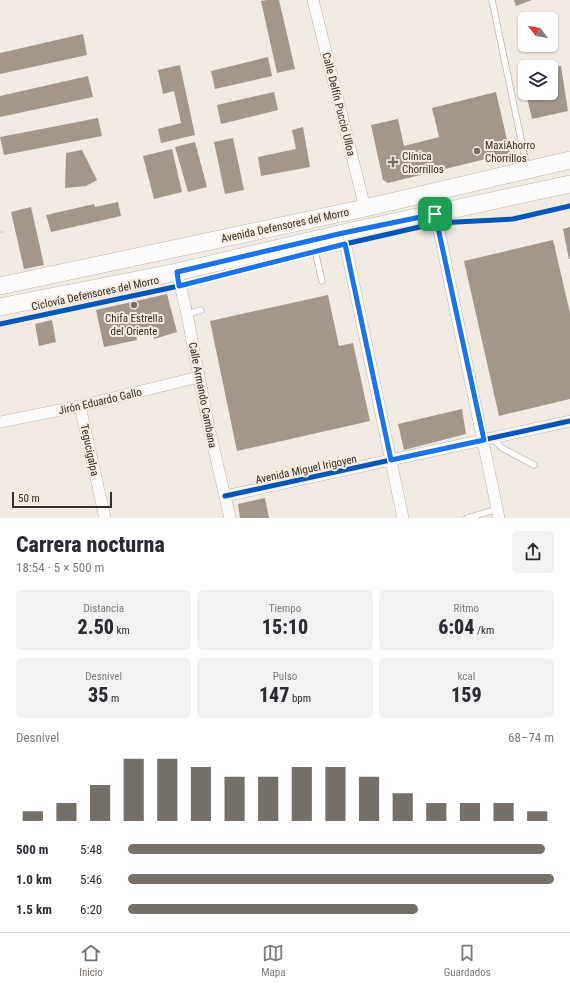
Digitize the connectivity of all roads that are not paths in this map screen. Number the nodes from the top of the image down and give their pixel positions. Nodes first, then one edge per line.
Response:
1 (313, 0) edge
2 (492, 0) edge
3 (570, 160) edge
4 (527, 169) junction
5 (570, 184) edge
6 (431, 192) junction
7 (365, 208) junction
8 (435, 214) junction
9 (343, 233) junction
10 (313, 240) junction
11 (177, 272) junction
12 (322, 281) dead end
13 (0, 286) edge
14 (0, 307) edge
15 (201, 310) dead end
16 (187, 314) junction
17 (199, 377) junction
18 (80, 406) junction
19 (570, 421) edge
20 (0, 422) edge
21 (488, 439) junction
22 (391, 460) junction
23 (534, 465) dead end
24 (225, 496) junction
25 (498, 514) edge
26 (105, 518) edge
27 (230, 518) edge
28 (403, 518) edge
29 (467, 518) edge

1 - 7 street, Calle Delfín Puccio Ulloa
2 - 4 lane
3 - 4 main road, Avenida Defensores del Morro
4 - 6 main road, Avenida Defensores del Morro
5 - 8 main road, Avenida Defensores del Morro
6 - 7 main road, Avenida Defensores del Morro
6 - 8 street
7 - 13 main road, Avenida Defensores del Morro
8 - 9 main road, Avenida Defensores del Morro
8 - 21 street
9 - 10 main road, Avenida Defensores del Morro
9 - 22 street
10 - 11 main road, Avenida Defensores del Morro
10 - 12 lane
11 - 14 main road, Avenida Defensores del Morro
11 - 16 street, Calle Armando Cambana
15 - 16 lane
16 - 17 street, Calle Armando Cambana
17 - 18 street, Jirón Eduardo Gallo
17 - 24 street, Calle Armando Cambana
18 - 20 street, Jirón Eduardo Gallo
18 - 26 street, Tegucigalpa
19 - 21 street, Avenida Miguel Irigoyen
21 - 22 street, Avenida Miguel Irigoyen
21 - 23 lane
21 - 25 street
22 - 24 street, Avenida Miguel Irigoyen
22 - 28 street
24 - 27 street, Calle Armando Cambana
25 - 29 lane

